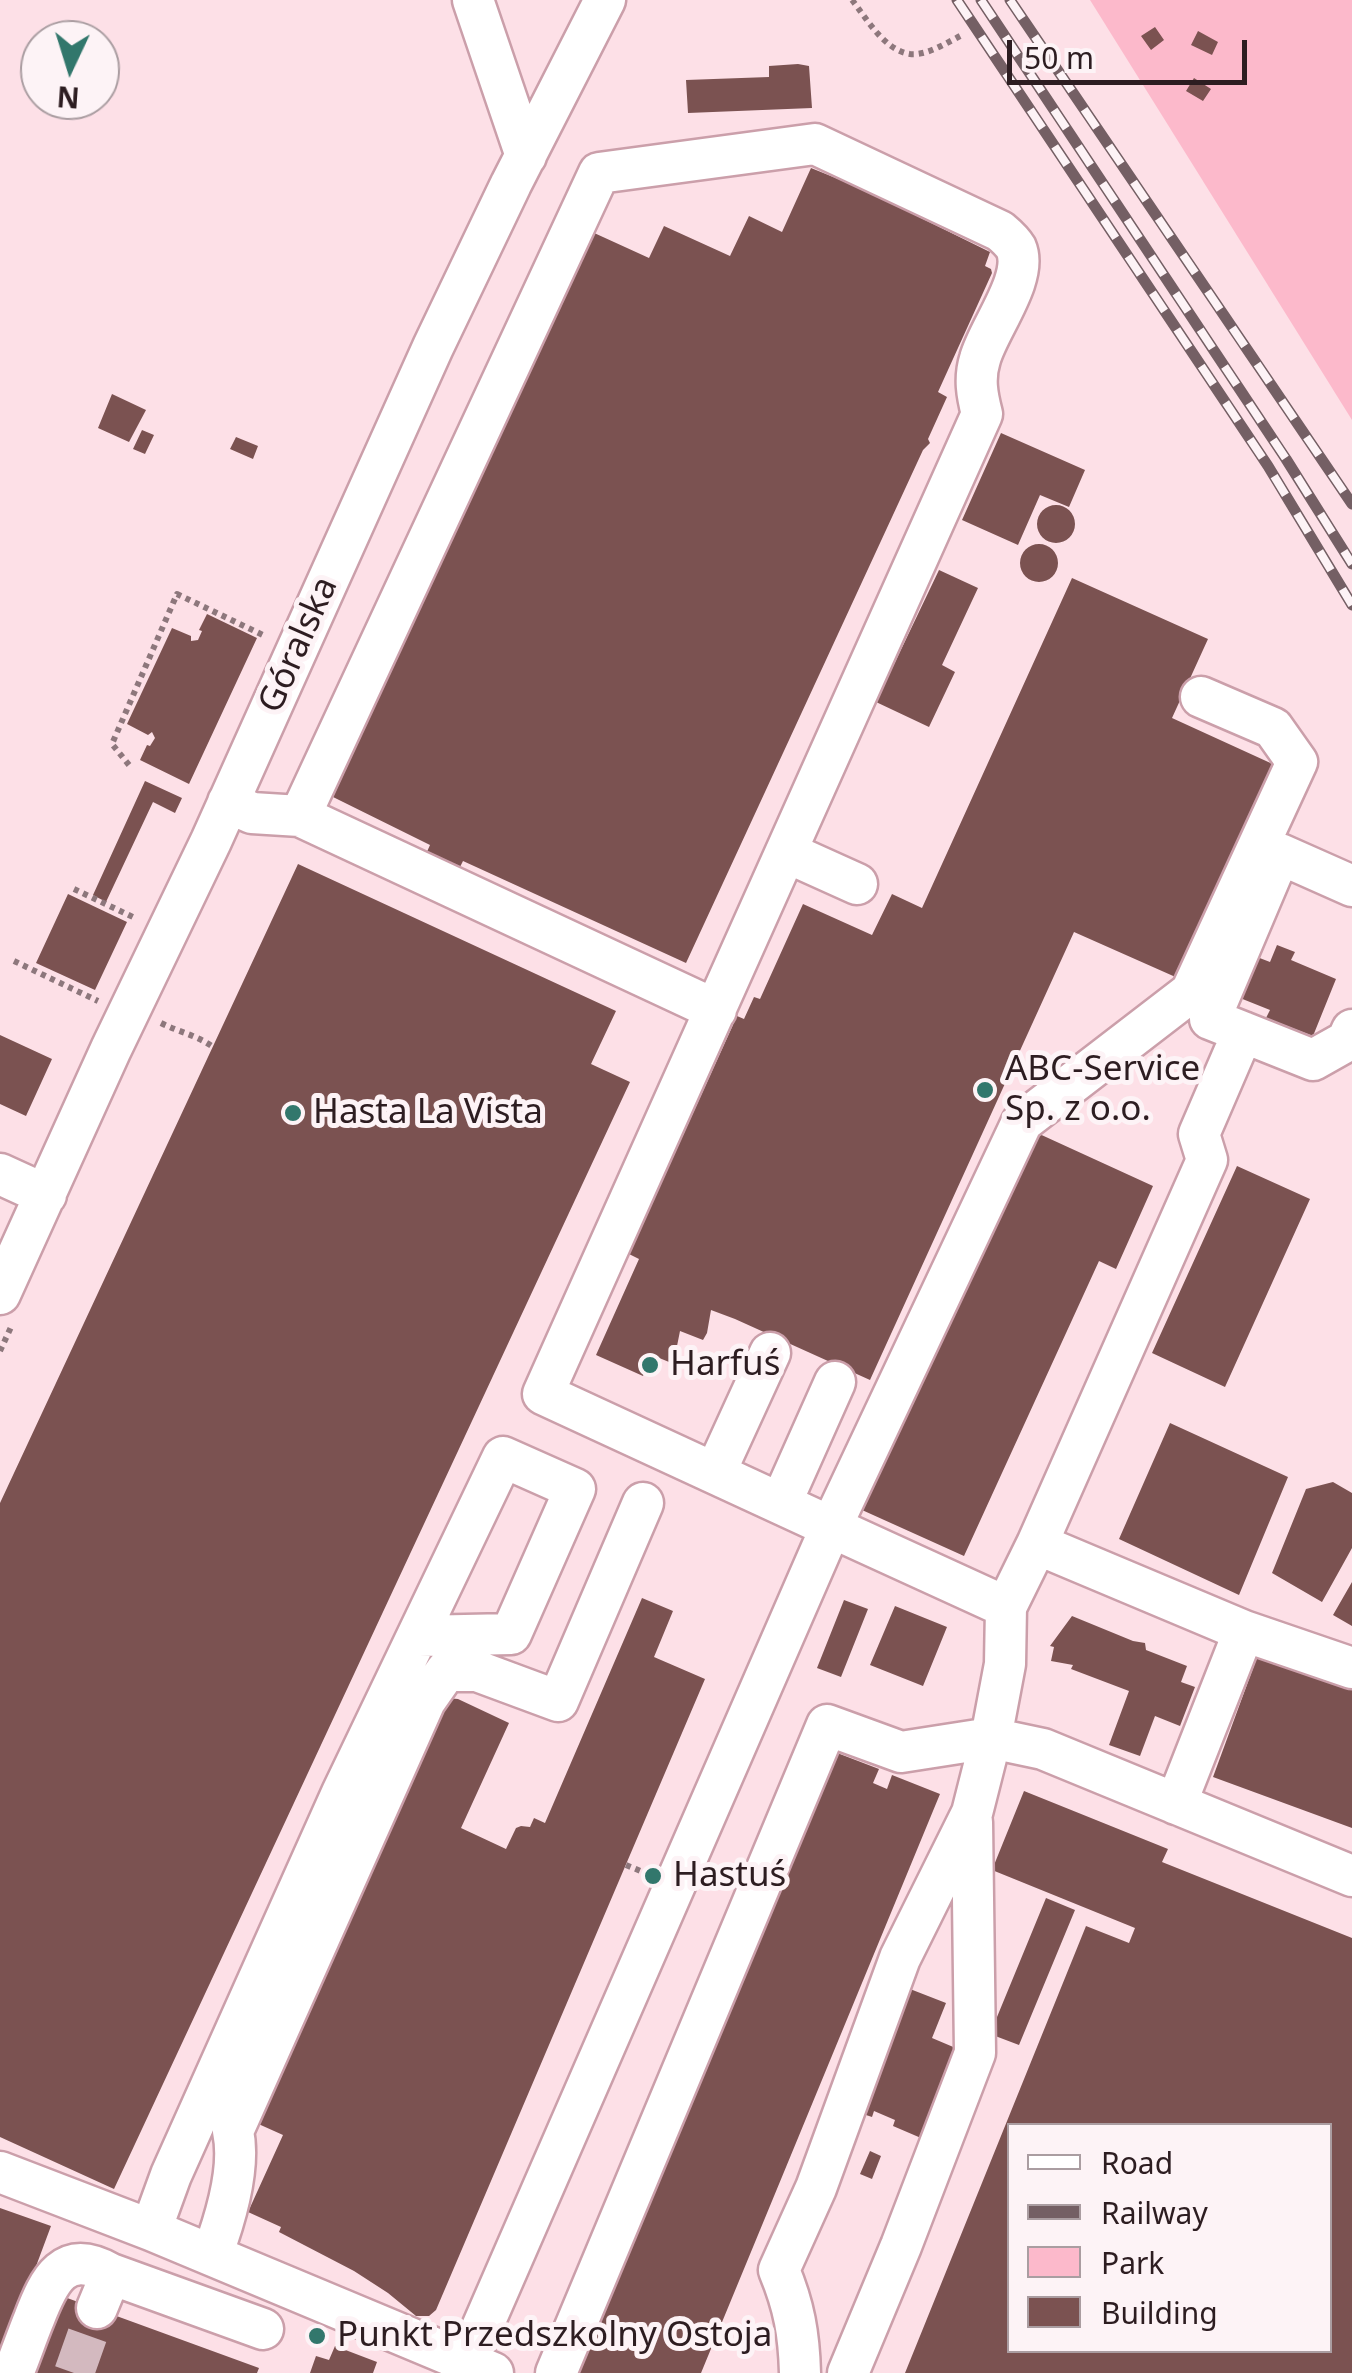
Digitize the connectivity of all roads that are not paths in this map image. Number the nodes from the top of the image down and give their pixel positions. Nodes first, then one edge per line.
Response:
1 (473, 0) edge
2 (605, 0) edge
3 (526, 156) junction
4 (1201, 697) dead end
5 (228, 802) junction
6 (300, 816) junction
7 (786, 852) junction
8 (858, 884) dead end
9 (1352, 886) edge
10 (716, 1010) junction
11 (1352, 1030) edge
12 (1243, 1032) junction
13 (0, 1174) edge
14 (46, 1195) junction
15 (0, 1294) edge
16 (770, 1353) dead end
17 (835, 1382) dead end
18 (714, 1474) junction
19 (643, 1503) dead end
20 (781, 1503) junction
21 (832, 1527) junction
22 (1037, 1544) junction
23 (1006, 1606) junction
24 (1244, 1631) junction
25 (419, 1636) junction
26 (1352, 1668) edge
27 (991, 1738) junction
28 (1176, 1804) junction
29 (972, 1812) junction
30 (1352, 1876) edge
31 (0, 2172) edge
32 (151, 2230) junction
33 (212, 2255) junction
34 (263, 2329) dead end
35 (474, 2369) edge
36 (14, 2371) edge
37 (556, 2373) edge
38 (800, 2373) edge
39 (848, 2373) edge

1 - 3 street
2 - 3 street, Góralska
3 - 5 street, Góralska
4 - 21 street
5 - 6 street
5 - 14 street, Góralska
6 - 7 street
6 - 10 street
7 - 8 street
7 - 10 street
9 - 12 street
10 - 18 street
11 - 12 street
12 - 22 street
13 - 14 street
14 - 15 street, Góralska
16 - 18 street
17 - 20 street
18 - 20 street
19 - 33 street
20 - 21 street
21 - 23 street
21 - 35 street
22 - 23 street
22 - 24 street
23 - 27 street
24 - 26 street
24 - 28 street
25 - 25 street
25 - 32 street
27 - 28 street
27 - 29 street
27 - 37 street
28 - 30 street
29 - 38 street
29 - 39 street
31 - 32 street
32 - 33 street
33 - 35 street
34 - 36 street

